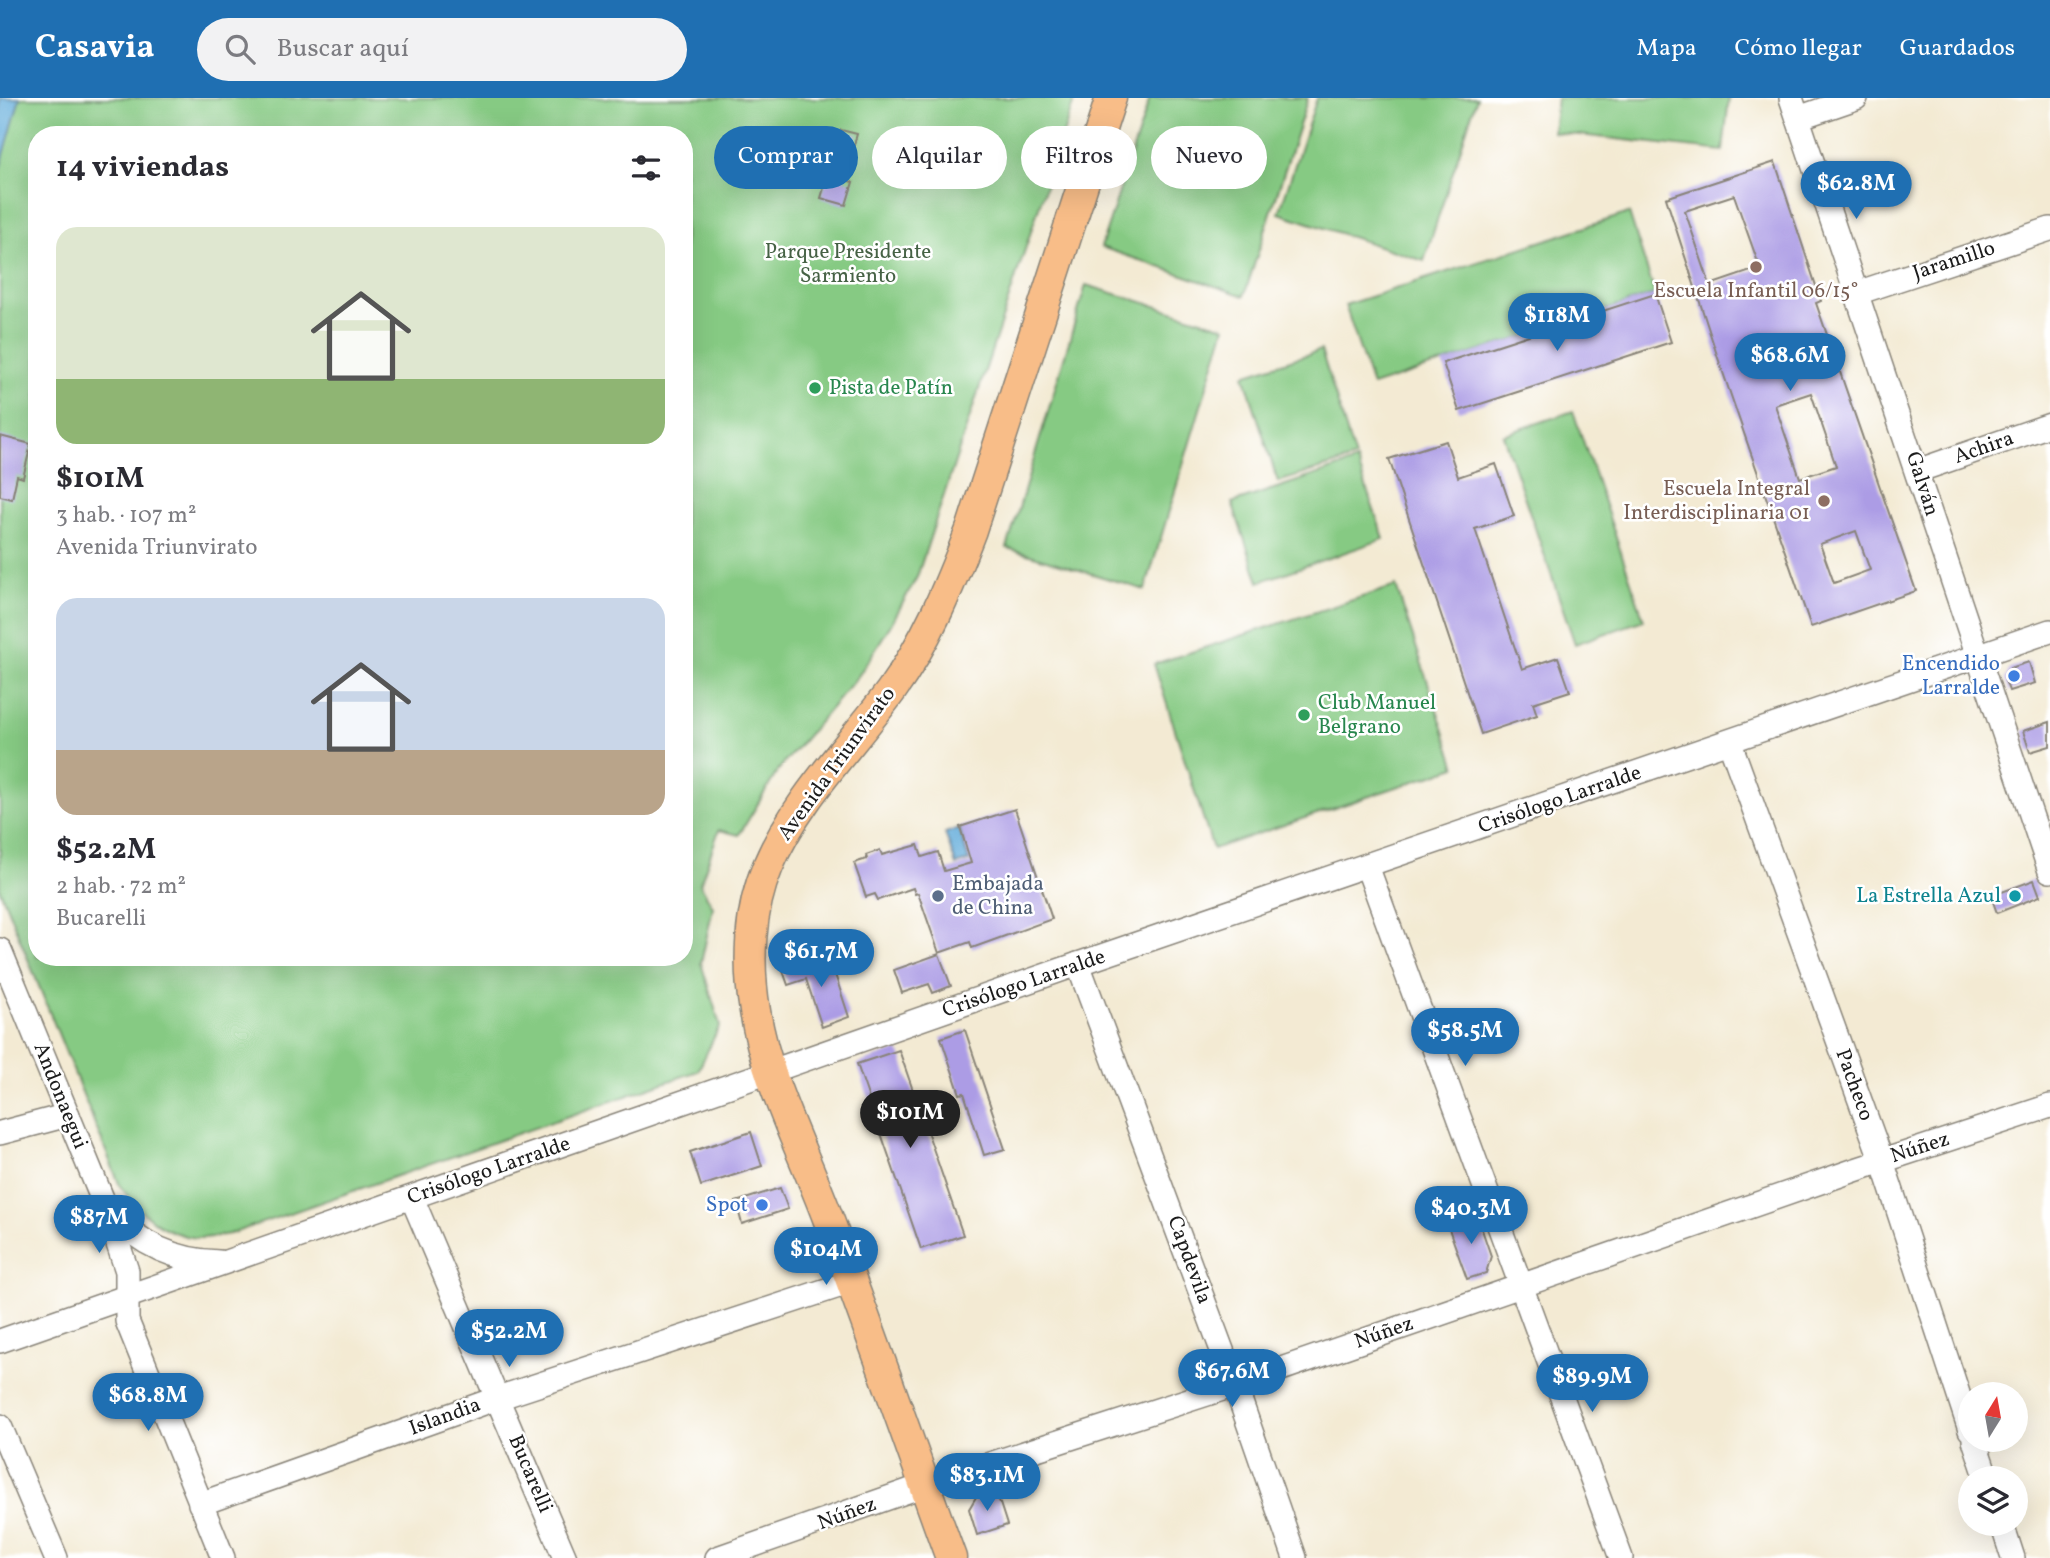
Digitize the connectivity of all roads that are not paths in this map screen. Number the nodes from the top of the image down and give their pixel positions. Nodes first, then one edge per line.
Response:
1 (1111, 98) edge
2 (1856, 98) edge
3 (1795, 108) edge
4 (2050, 229) edge
5 (1857, 293) junction
6 (2050, 425) edge
7 (1917, 471) junction
8 (2050, 631) edge
9 (1977, 656) junction
10 (1730, 743) junction
11 (1367, 866) junction
12 (2050, 871) edge
13 (3, 964) edge
14 (1078, 964) junction
15 (771, 1072) junction
16 (2050, 1106) edge
17 (68, 1115) junction
18 (0, 1133) edge
19 (1882, 1161) junction
20 (412, 1198) junction
21 (106, 1208) junction
22 (225, 1263) junction
23 (851, 1282) junction
24 (1522, 1284) junction
25 (127, 1296) junction
26 (0, 1342) edge
27 (1235, 1385) junction
28 (1958, 1393) edge
29 (498, 1398) junction
30 (0, 1426) edge
31 (925, 1485) junction
32 (200, 1504) junction
33 (2006, 1536) edge
34 (56, 1558) edge
35 (223, 1558) edge
36 (565, 1558) edge
37 (717, 1558) edge
38 (951, 1558) edge
39 (1295, 1558) edge
40 (1621, 1558) edge
41 (2013, 1558) edge

1 - 15 main road, Avenida Triunvirato
2 - 3 street
3 - 5 street, Galván
4 - 5 street, Jaramillo
5 - 7 street, Galván
6 - 7 street, Achira
7 - 9 street, Galván
8 - 9 street, Crisólogo Larralde
9 - 10 street, Crisólogo Larralde
9 - 12 street, Galván
10 - 11 street, Crisólogo Larralde
10 - 19 street, Pacheco
11 - 14 street, Crisólogo Larralde
11 - 24 street
13 - 17 street, Andonaegui
14 - 15 street, Crisólogo Larralde
14 - 27 street, Capdevila
15 - 20 street, Crisólogo Larralde
15 - 23 main road, Avenida Triunvirato
16 - 19 street, Núñez
17 - 18 street
17 - 21 street, Andonaegui
19 - 24 street, Núñez
19 - 28 street, Pacheco
20 - 22 street, Crisólogo Larralde
20 - 29 street, Bucarelli
21 - 22 street
21 - 25 street, Andonaegui
22 - 25 street, Crisólogo Larralde
23 - 29 street, Islandia
23 - 31 main road, Avenida Triunvirato
24 - 27 street, Núñez
24 - 40 street
25 - 26 street, Crisólogo Larralde
25 - 32 street, Andonaegui
27 - 31 street, Núñez
27 - 39 street, Capdevila
29 - 32 street, Islandia
29 - 36 street, Bucarelli
30 - 34 street
31 - 37 street, Núñez
31 - 38 main road, Avenida Triunvirato
32 - 35 street, Andonaegui
33 - 41 street

